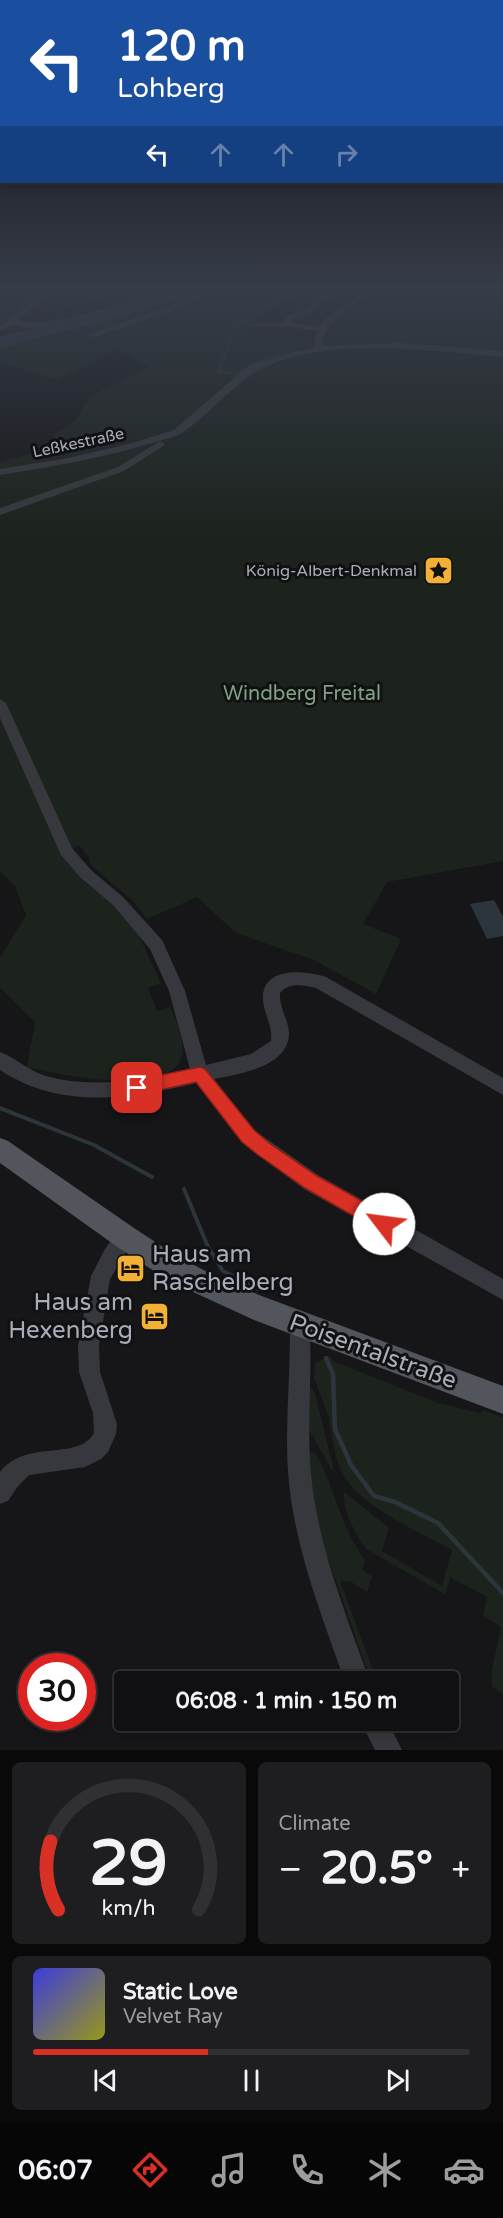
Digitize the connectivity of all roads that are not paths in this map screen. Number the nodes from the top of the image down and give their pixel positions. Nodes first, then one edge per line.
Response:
1 (246, 374) edge
2 (162, 438) junction
3 (0, 472) edge
4 (0, 512) edge
5 (0, 704) edge
6 (0, 1060) edge
7 (200, 1074) junction
8 (503, 1087) edge
9 (0, 1149) edge
10 (125, 1237) junction
11 (503, 1290) edge
12 (304, 1326) junction
13 (503, 1400) edge
14 (0, 1493) edge
15 (354, 1671) edge
16 (379, 1731) edge
17 (390, 1750) edge

1 - 2 street
2 - 3 street, Leßkestraße
2 - 4 street
5 - 7 street
6 - 7 street
7 - 8 street
7 - 11 street
9 - 10 main road, Poisentalstraße
10 - 12 main road, Poisentalstraße
10 - 14 street
12 - 13 main road, Poisentalstraße
12 - 15 street
16 - 17 street

